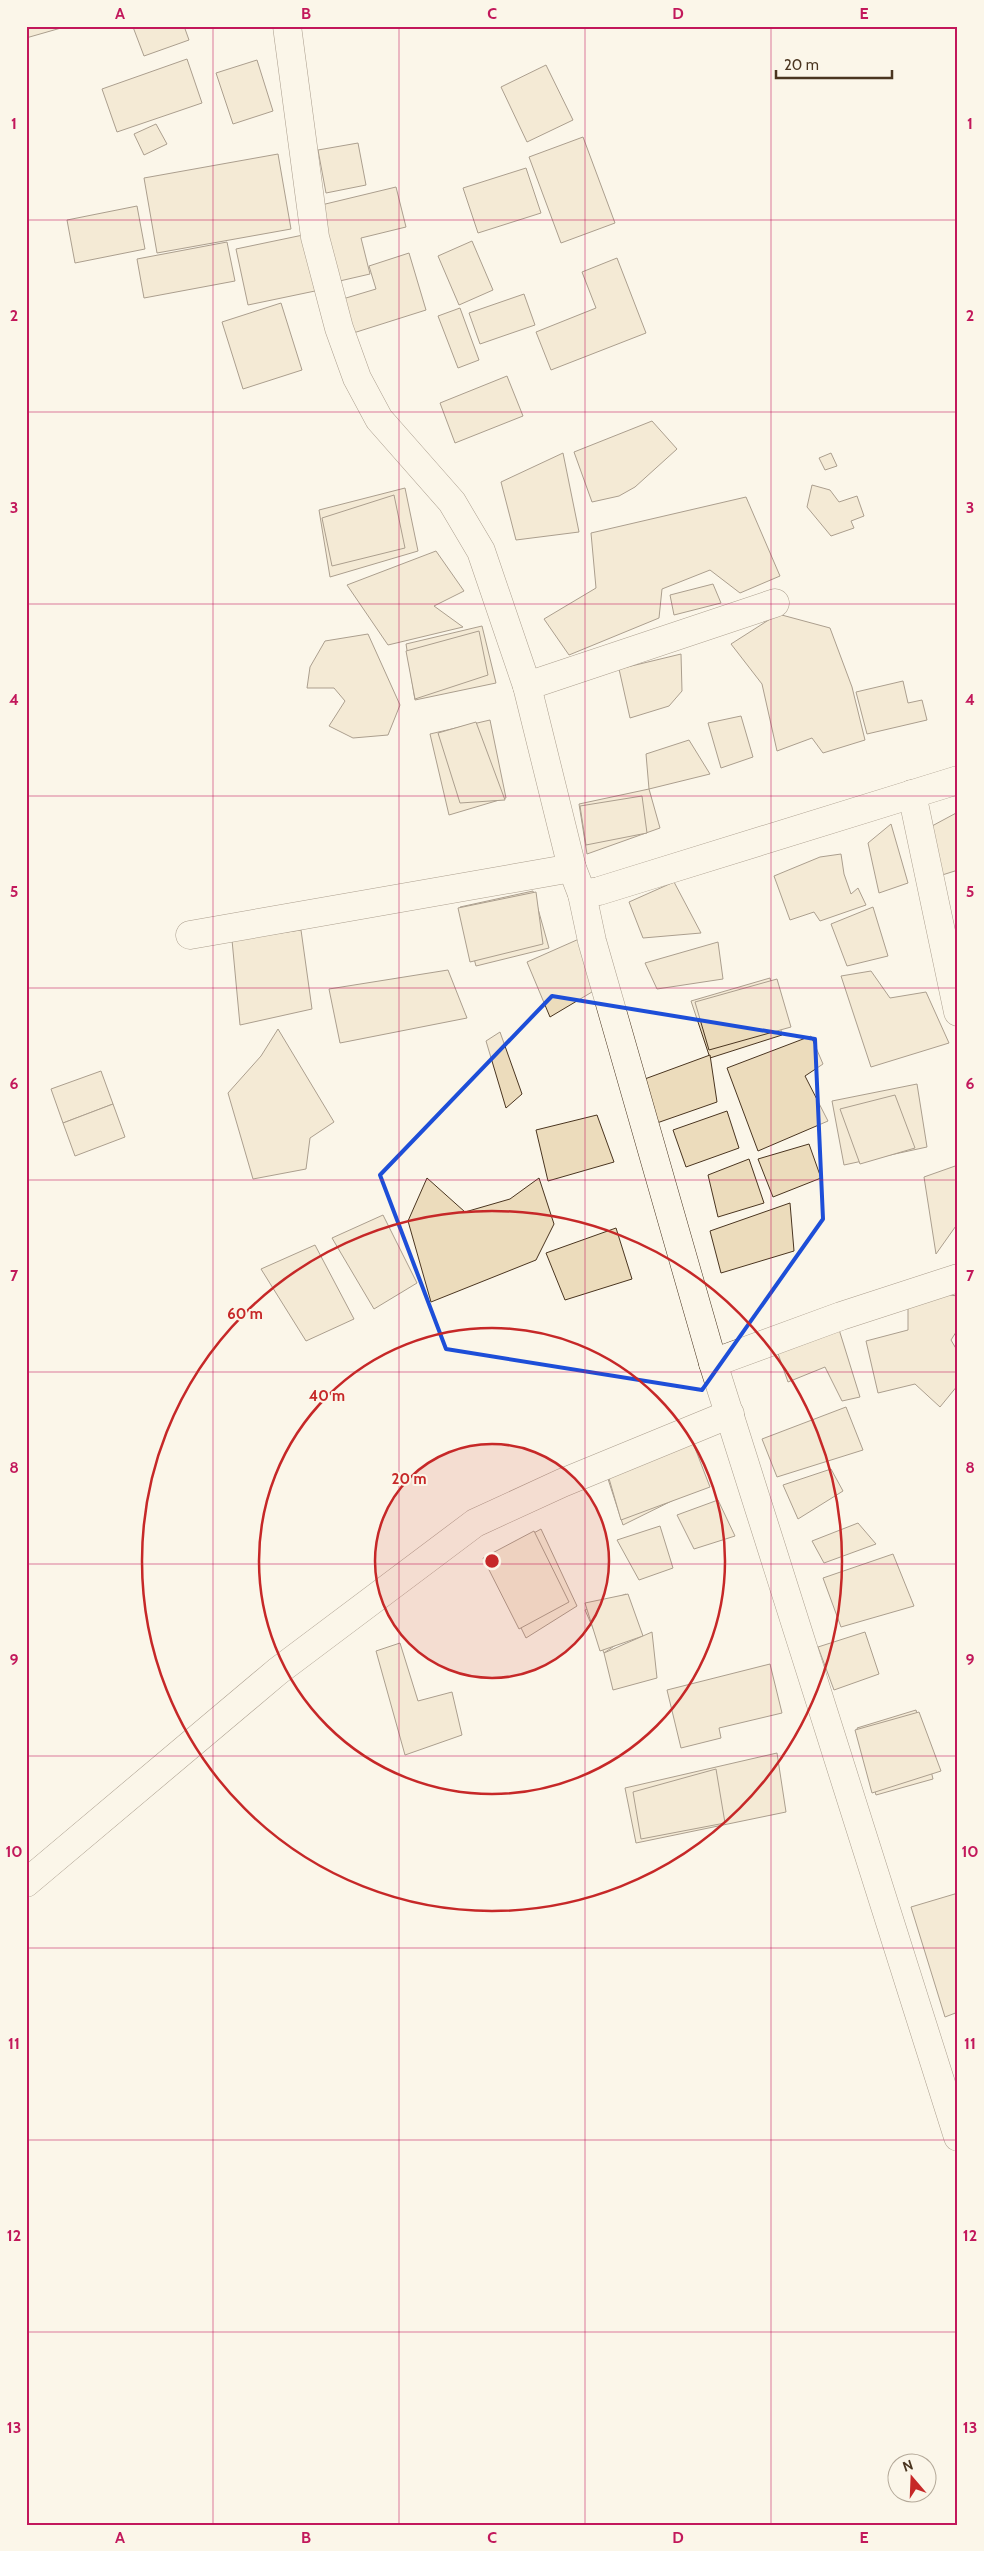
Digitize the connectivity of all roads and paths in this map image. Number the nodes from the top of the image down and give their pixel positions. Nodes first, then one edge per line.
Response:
1 (287, 26) edge
2 (774, 603) dead end
3 (527, 686) junction
4 (958, 780) edge
5 (912, 794) junction
6 (572, 868) junction
7 (582, 894) junction
8 (190, 935) dead end
9 (958, 1012) edge
10 (958, 1278) edge
11 (713, 1362) junction
12 (730, 1414) junction
13 (26, 1883) edge
14 (958, 2137) edge

1 - 3 street
2 - 3 street
3 - 6 street
4 - 5 street
5 - 7 street
5 - 9 street
6 - 7 street
6 - 8 street
7 - 11 street
10 - 11 street
11 - 12 street
12 - 13 street
12 - 14 street

